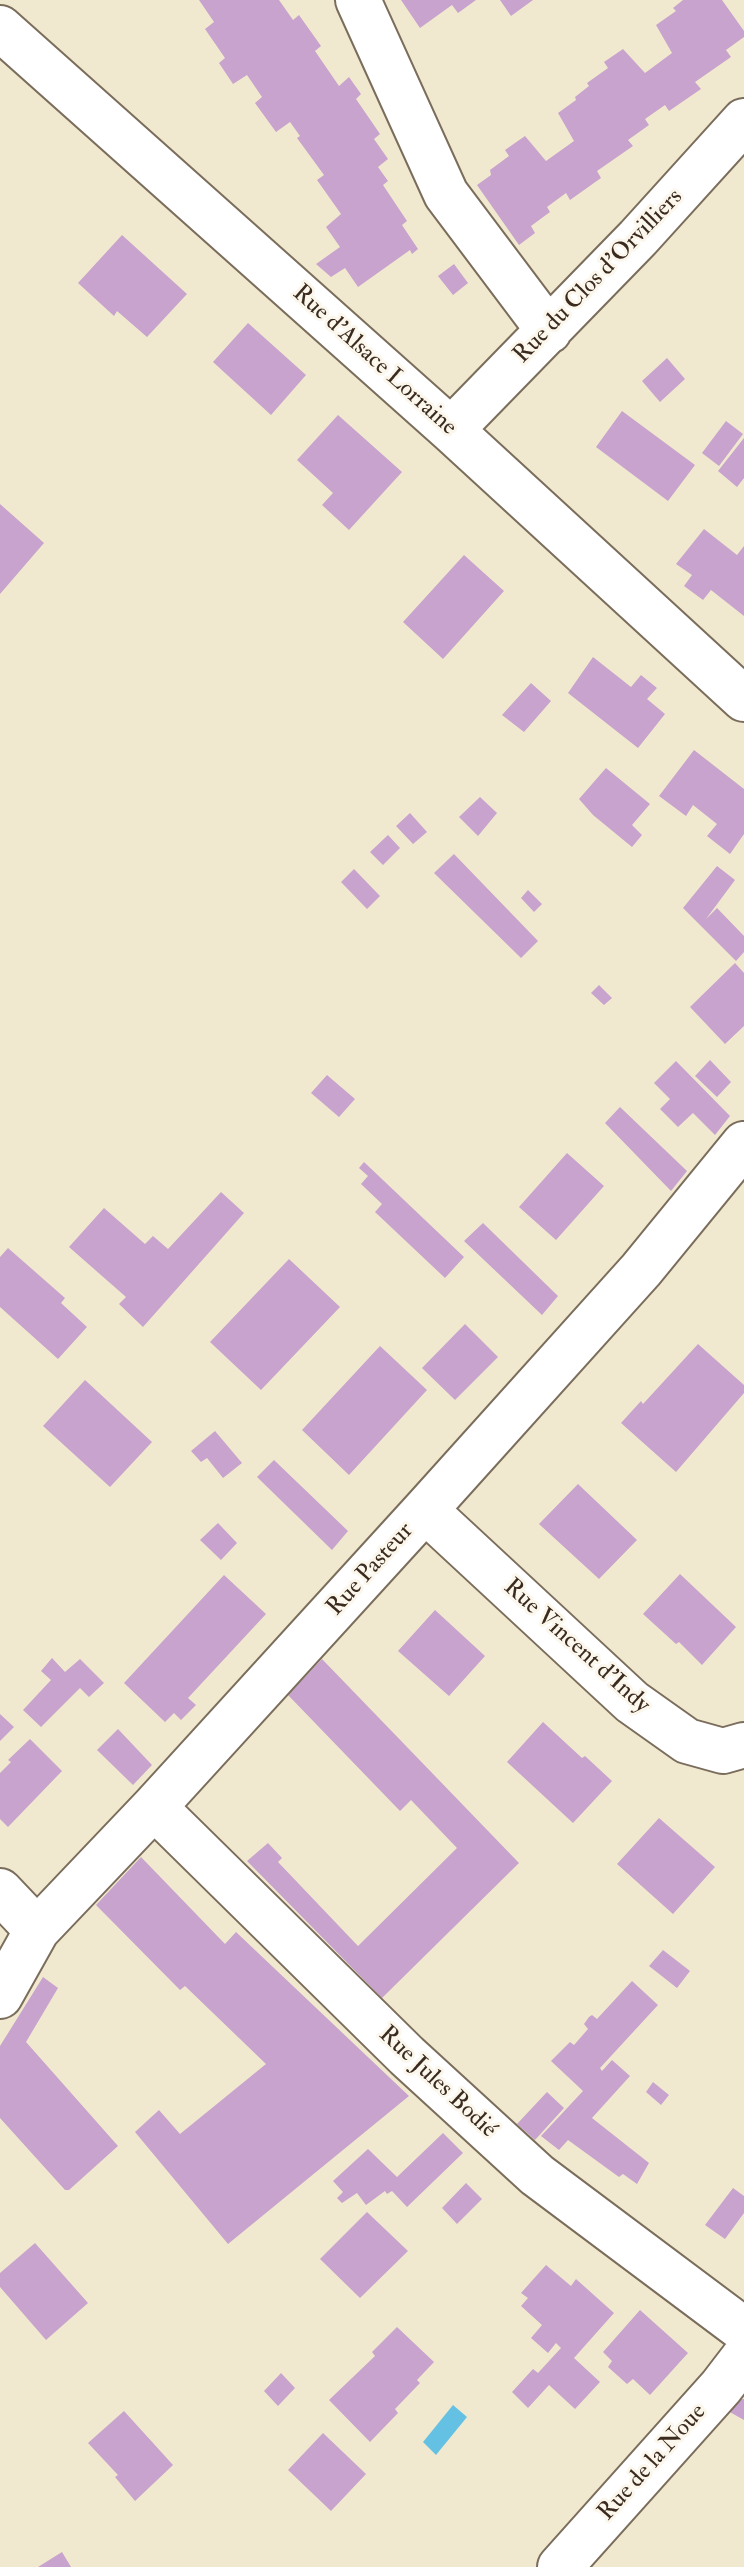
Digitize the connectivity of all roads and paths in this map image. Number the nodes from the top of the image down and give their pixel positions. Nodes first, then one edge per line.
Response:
1 (358, 0) edge
2 (0, 28) edge
3 (744, 121) edge
4 (549, 331) junction
5 (451, 430) junction
6 (744, 699) edge
7 (744, 1144) edge
8 (425, 1510) junction
9 (744, 1745) edge
10 (154, 1807) junction
11 (0, 1891) edge
12 (37, 1930) junction
13 (0, 1996) edge
14 (744, 2330) edge
15 (744, 2357) edge
16 (560, 2567) edge

1 - 4 street
2 - 5 street, Rue d'Alsace Lorraine
3 - 4 street, Rue du Clos d'Orvilliers
4 - 5 street, Rue du Clos d'Orvilliers
5 - 6 street, Rue d'Alsace Lorraine
7 - 8 street, Rue Pasteur
8 - 9 street, Rue Vincent d'Indy
8 - 10 street, Rue Pasteur
10 - 12 street, Rue Pasteur
10 - 14 street, Rue Jules Bodié
11 - 12 street
12 - 13 street, Rue Pasteur
15 - 16 street, Rue de la Noue

